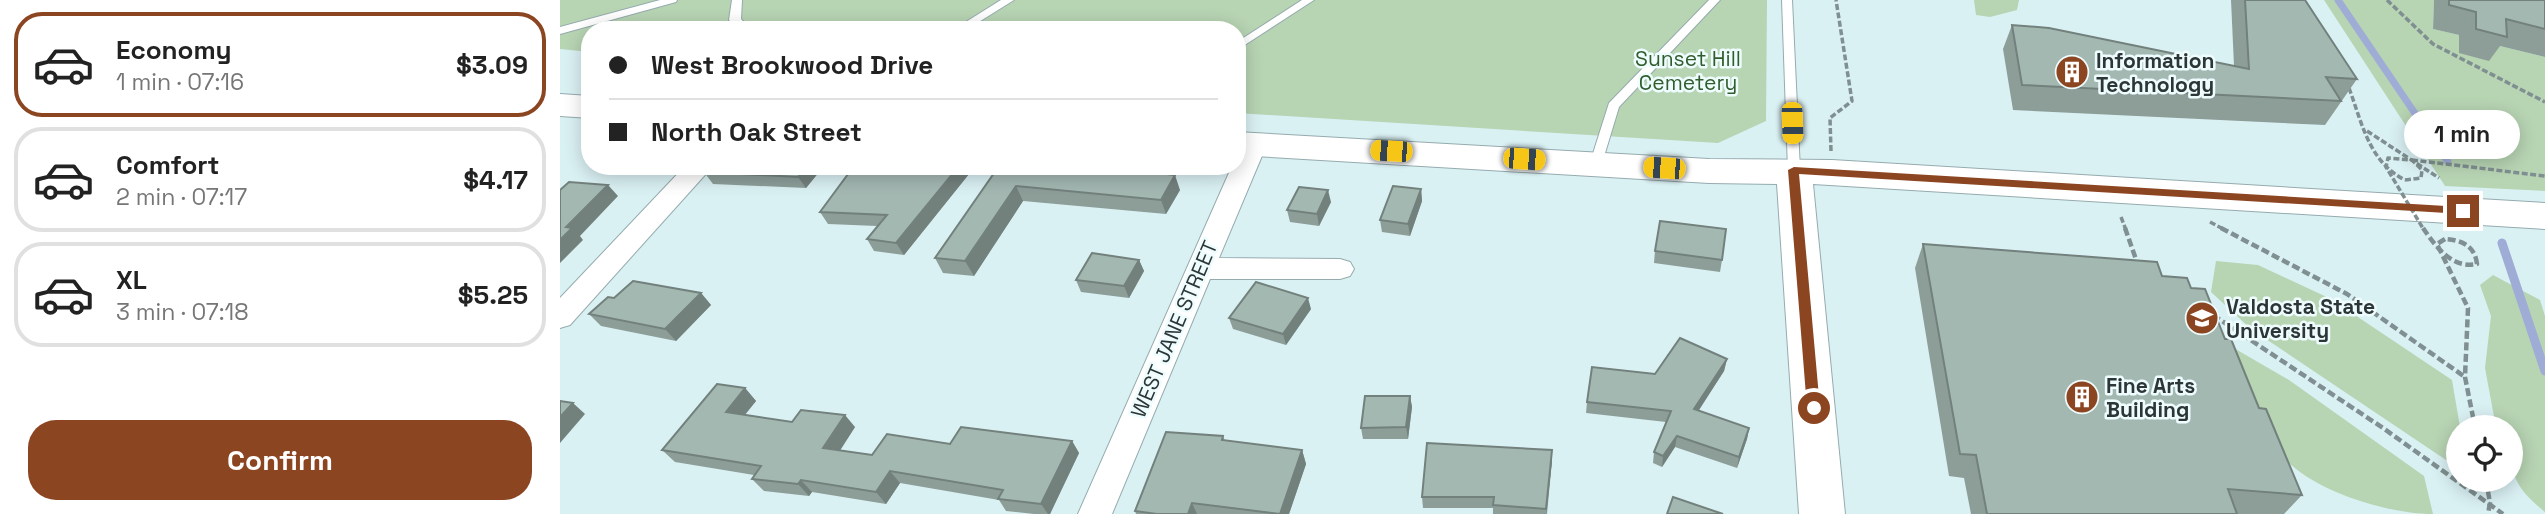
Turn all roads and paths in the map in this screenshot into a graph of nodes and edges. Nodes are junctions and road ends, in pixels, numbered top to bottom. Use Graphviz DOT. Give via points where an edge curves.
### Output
graph roads {
  1 [pos="672,0"];
  2 [pos="737,0"];
  3 [pos="1009,0"];
  4 [pos="1309,0"];
  5 [pos="1715,0"];
  6 [pos="1787,0"];
  7 [pos="2387,0"];
  8 [pos="596,21"];
  9 [pos="736,21"];
  10 [pos="973,21"];
  11 [pos="581,25"];
  12 [pos="560,31"];
  13 [pos="1246,41"];
  14 [pos="2345,79"];
  15 [pos="2545,102"];
  16 [pos="560,105"];
  17 [pos="581,106"];
  18 [pos="2366,130"];
  19 [pos="1246,144"];
  20 [pos="2412,160"];
  21 [pos="1596,163"];
  22 [pos="1794,170"];
  23 [pos="692,175"];
  24 [pos="1234,175"];
  25 [pos="2545,176"];
  26 [pos="2439,178"];
  27 [pos="2545,216"];
  28 [pos="2121,217"];
  29 [pos="2206,220"];
  30 [pos="1200,268"];
  31 [pos="1340,269"];
  32 [pos="2143,278"];
  33 [pos="2210,313"];
  34 [pos="560,317"];
  35 [pos="2465,377"];
  36 [pos="2473,415"];
  37 [pos="2488,492"];
  38 [pos="2490,503"];
  39 [pos="1095,514"];
  40 [pos="1822,514"];
  41 [pos="2488,514"];
  42 [pos="2503,514"];
  1 -- 8 [label="lane"];
  2 -- 9 [label="lane"];
  3 -- 10 [label="lane"];
  4 -- 13 [label="lane"];
  5 -- 21 [label="lane" via="1613,106"];
  6 -- 22 [label="lane"];
  7 -- 15 [label="path" via="2433,44"];
  11 -- 12 [label="lane"];
  14 -- 18 [label="path"];
  16 -- 17 [label="main road"];
  18 -- 20 [label="path, bridge" via="2387,172 2417,180 2423,174"];
  18 -- 26 [label="path"];
  19 -- 21 [label="main road"];
  20 -- 25 [label="path"];
  20 -- 35 [label="path, bridge" via="2388,158 2386,167 2440,254 2463,266 2477,264 2477,254 2462,242 2445,239 2437,244 2468,308"];
  21 -- 22 [label="main road" via="1709,171"];
  22 -- 27 [label="main road"];
  22 -- 40 [label="main road"];
  23 -- 34 [label="street"];
  24 -- 30 [label="street, WEST JANE STREET"];
  28 -- 32 [label="path"];
  29 -- 35 [label="path" via="2347,294"];
  30 -- 31 [label="street"];
  30 -- 39 [label="street, WEST JANE STREET"];
  33 -- 38 [label="path"];
  35 -- 36 [label="path"];
  37 -- 38 [label="path"];
  38 -- 41 [label="path"];
  38 -- 42 [label="path"];
}
